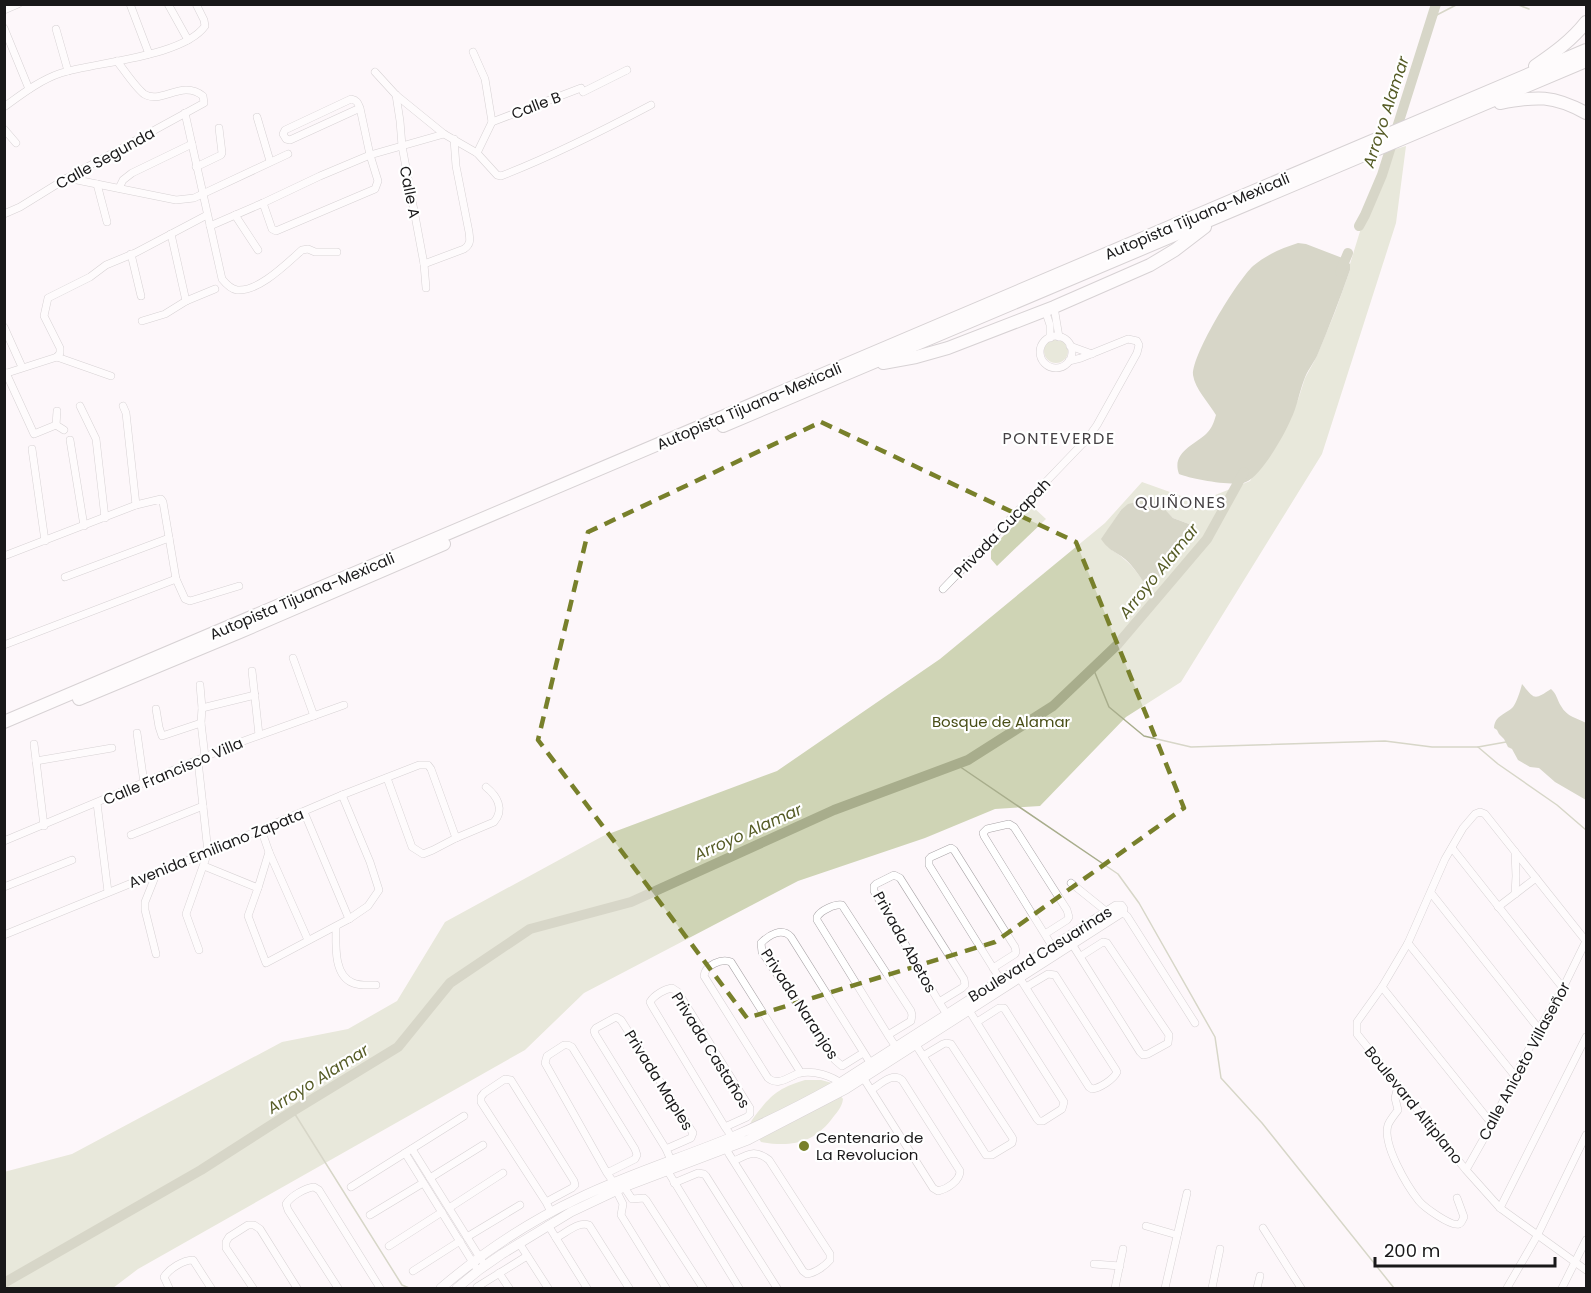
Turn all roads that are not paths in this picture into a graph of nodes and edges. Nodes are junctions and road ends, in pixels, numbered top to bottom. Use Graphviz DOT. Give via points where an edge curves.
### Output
graph roads {
  1 [pos="18,4"];
  2 [pos="130,4"];
  3 [pos="168,4"];
  4 [pos="196,4"];
  5 [pos="4,10"];
  6 [pos="1587,22"];
  7 [pos="4,28"];
  8 [pos="56,29"];
  9 [pos="188,40"];
  10 [pos="1587,50"];
  11 [pos="473,52"];
  12 [pos="149,54"];
  13 [pos="117,61"];
  14 [pos="1587,61"];
  15 [pos="627,70"];
  16 [pos="68,71"];
  17 [pos="375,72"];
  18 [pos="29,89"];
  19 [pos="1494,89"];
  20 [pos="396,95"];
  21 [pos="651,105"];
  22 [pos="4,106"];
  23 [pos="1468,107"];
  24 [pos="360,108"];
  25 [pos="185,113"];
  26 [pos="1587,113"];
  27 [pos="257,117"];
  28 [pos="492,122"];
  29 [pos="219,128"];
  30 [pos="4,129"];
  31 [pos="444,135"];
  32 [pos="454,139"];
  33 [pos="16,143"];
  34 [pos="192,144"];
  35 [pos="402,146"];
  36 [pos="477,153"];
  37 [pos="288,154"];
  38 [pos="370,155"];
  39 [pos="1341,160"];
  40 [pos="270,161"];
  41 [pos="196,167"];
  42 [pos="67,178"];
  43 [pos="97,184"];
  44 [pos="119,188"];
  45 [pos="202,194"];
  46 [pos="263,203"];
  47 [pos="6,212"];
  48 [pos="207,215"];
  49 [pos="235,215"];
  50 [pos="1215,218"];
  51 [pos="107,222"];
  52 [pos="210,226"];
  53 [pos="171,234"];
  54 [pos="258,250"];
  55 [pos="337,252"];
  56 [pos="131,254"];
  57 [pos="424,264"];
  58 [pos="426,288"];
  59 [pos="215,290"];
  60 [pos="141,296"];
  61 [pos="186,301"];
  62 [pos="1049,309"];
  63 [pos="142,321"];
  64 [pos="4,327"];
  65 [pos="1059,337"];
  66 [pos="1050,338"];
  67 [pos="1070,346"];
  68 [pos="1092,354"];
  69 [pos="57,357"];
  70 [pos="1069,361"];
  71 [pos="867,365"];
  72 [pos="22,367"];
  73 [pos="5,373"];
  74 [pos="111,376"];
  75 [pos="80,406"];
  76 [pos="123,406"];
  77 [pos="57,411"];
  78 [pos="56,425"];
  79 [pos="64,430"];
  80 [pos="70,440"];
  81 [pos="32,449"];
  82 [pos="136,506"];
  83 [pos="105,518"];
  84 [pos="84,526"];
  85 [pos="169,538"];
  86 [pos="45,541"];
  87 [pos="4,556"];
  88 [pos="65,577"];
  89 [pos="176,579"];
  90 [pos="239,586"];
  91 [pos="943,589"];
  92 [pos="4,645"];
  93 [pos="293,658"];
  94 [pos="252,671"];
  95 [pos="200,685"];
  96 [pos="255,695"];
  97 [pos="344,705"];
  98 [pos="202,708"];
  99 [pos="156,709"];
  100 [pos="314,716"];
  101 [pos="4,722"];
  102 [pos="201,723"];
  103 [pos="4,731"];
  104 [pos="137,733"];
  105 [pos="259,735"];
  106 [pos="34,744"];
  107 [pos="112,748"];
  108 [pos="202,759"];
  109 [pos="36,761"];
  110 [pos="387,778"];
  111 [pos="144,783"];
  112 [pos="486,787"];
  113 [pos="342,795"];
  114 [pos="98,802"];
  115 [pos="203,806"];
  116 [pos="304,812"];
  117 [pos="1480,812"];
  118 [pos="44,826"];
  119 [pos="261,829"];
  120 [pos="131,835"];
  121 [pos="456,838"];
  122 [pos="4,841"];
  123 [pos="1452,848"];
  124 [pos="208,852"];
  125 [pos="269,852"];
  126 [pos="1515,852"];
  127 [pos="72,860"];
  128 [pos="204,866"];
  129 [pos="157,872"];
  130 [pos="1536,878"];
  131 [pos="1071,884"];
  132 [pos="4,887"];
  133 [pos="258,888"];
  134 [pos="108,892"];
  135 [pos="1431,893"];
  136 [pos="1515,894"];
  137 [pos="1498,907"];
  138 [pos="1107,912"];
  139 [pos="1122,912"];
  140 [pos="349,919"];
  141 [pos="336,927"];
  142 [pos="1045,934"];
  143 [pos="4,935"];
  144 [pos="308,940"];
  145 [pos="1408,943"];
  146 [pos="1072,944"];
  147 [pos="1052,946"];
  148 [pos="199,950"];
  149 [pos="156,954"];
  150 [pos="1081,956"];
  151 [pos="993,968"];
  152 [pos="1019,977"];
  153 [pos="1000,979"];
  154 [pos="376,985"];
  155 [pos="1026,987"];
  156 [pos="1382,987"];
  157 [pos="1563,988"];
  158 [pos="939,1002"];
  159 [pos="966,1006"];
  160 [pos="946,1013"];
  161 [pos="977,1022"];
  162 [pos="1195,1023"];
  163 [pos="1539,1029"];
  164 [pos="888,1035"];
  165 [pos="1586,1041"];
  166 [pos="916,1045"];
  167 [pos="896,1047"];
  168 [pos="863,1053"];
  169 [pos="923,1056"];
  170 [pos="871,1064"];
  171 [pos="801,1072"];
  172 [pos="1515,1076"];
  173 [pos="864,1078"];
  174 [pos="844,1086"];
  175 [pos="1398,1086"];
  176 [pos="871,1090"];
  177 [pos="464,1116"];
  178 [pos="1492,1124"];
  179 [pos="726,1127"];
  180 [pos="1587,1135"];
  181 [pos="732,1137"];
  182 [pos="483,1146"];
  183 [pos="726,1148"];
  184 [pos="412,1149"];
  185 [pos="666,1149"];
  186 [pos="405,1153"];
  187 [pos="671,1160"];
  188 [pos="734,1161"];
  189 [pos="667,1170"];
  190 [pos="1466,1170"];
  191 [pos="503,1173"];
  192 [pos="607,1173"];
  193 [pos="430,1178"];
  194 [pos="423,1183"];
  195 [pos="674,1183"];
  196 [pos="618,1186"];
  197 [pos="351,1187"];
  198 [pos="1187,1193"];
  199 [pos="1457,1198"];
  200 [pos="546,1202"];
  201 [pos="520,1205"];
  202 [pos="1500,1208"];
  203 [pos="445,1210"];
  204 [pos="551,1212"];
  205 [pos="370,1215"];
  206 [pos="548,1225"];
  207 [pos="1146,1226"];
  208 [pos="1263,1227"];
  209 [pos="1177,1235"];
  210 [pos="1537,1236"];
  211 [pos="556,1238"];
  212 [pos="464,1239"];
  213 [pos="1587,1240"];
  214 [pos="519,1243"];
  215 [pos="389,1246"];
  216 [pos="1123,1249"];
  217 [pos="1220,1249"];
  218 [pos="527,1256"];
  219 [pos="1575,1262"];
  220 [pos="479,1264"];
  221 [pos="1094,1264"];
  222 [pos="1120,1266"];
  223 [pos="1587,1270"];
  224 [pos="413,1271"];
  225 [pos="499,1273"];
  226 [pos="1260,1276"];
  227 [pos="457,1284"];
  228 [pos="477,1287"];
  229 [pos="170,1288"];
  230 [pos="211,1288"];
  231 [pos="253,1288"];
  232 [pos="297,1288"];
  233 [pos="338,1288"];
  234 [pos="380,1288"];
  235 [pos="441,1288"];
  236 [pos="509,1288"];
  237 [pos="548,1288"];
  238 [pos="587,1288"];
  239 [pos="629,1288"];
  240 [pos="666,1288"];
  241 [pos="703,1288"];
  242 [pos="740,1288"];
  243 [pos="777,1288"];
  244 [pos="1115,1288"];
  245 [pos="1164,1288"];
  246 [pos="1212,1288"];
  247 [pos="1257,1288"];
  248 [pos="1301,1288"];
  249 [pos="1507,1288"];
  250 [pos="1562,1288"];
  1 -- 5 [label="street"];
  2 -- 12 [label="street"];
  3 -- 9 [label="street"];
  4 -- 9 [label="street" via="205,26"];
  6 -- 19 [label="highway" via="1556,52"];
  7 -- 18 [label="street"];
  8 -- 16 [label="street"];
  9 -- 12 [label="street"];
  10 -- 19 [label="highway"];
  11 -- 28 [label="street, Calle B" via="485,79"];
  12 -- 13 [label="street"];
  13 -- 16 [label="street"];
  13 -- 25 [label="street, Calle Segunda" via="145,94 155,97 190,89 200,93 204,103"];
  14 -- 23 [label="highway"];
  15 -- 28 [label="street, Calle B"];
  16 -- 18 [label="street"];
  17 -- 20 [label="street"];
  18 -- 22 [label="street"];
  19 -- 23 [label="highway, Autopista Tijuana-Mexicali"];
  20 -- 31 [label="street"];
  20 -- 35 [label="street, Calle A"];
  21 -- 36 [label="street" via="539,162 501,176 493,173"];
  23 -- 26 [label="highway" via="1547,98"];
  23 -- 39 [label="highway, Autopista Tijuana-Mexicali"];
  24 -- 24 [label="street" via="290,140 283,134 351,99"];
  24 -- 38 [label="street"];
  25 -- 34 [label="street"];
  25 -- 42 [label="street, Calle Segunda"];
  27 -- 40 [label="street"];
  28 -- 36 [label="street, Calle B"];
  29 -- 41 [label="street" via="221,155"];
  30 -- 33 [label="street"];
  31 -- 32 [label="street"];
  31 -- 35 [label="street"];
  32 -- 36 [label="street"];
  32 -- 57 [label="street" via="470,242 464,249"];
  34 -- 41 [label="street"];
  34 -- 44 [label="street" via="132,173"];
  35 -- 38 [label="street"];
  35 -- 57 [label="street, Calle A"];
  37 -- 40 [label="street"];
  38 -- 46 [label="street"];
  38 -- 46 [label="street" via="378,186 365,194 274,231"];
  39 -- 50 [label="highway, Autopista Tijuana-Mexicali"];
  39 -- 101 [label="highway, Autopista Tijuana-Mexicali"];
  40 -- 45 [label="street"];
  41 -- 45 [label="street"];
  42 -- 43 [label="street"];
  42 -- 47 [label="street, Calle Segunda"];
  43 -- 44 [label="street"];
  43 -- 51 [label="street"];
  44 -- 45 [label="street" via="176,200"];
  45 -- 48 [label="street"];
  46 -- 49 [label="street"];
  48 -- 52 [label="street"];
  48 -- 53 [label="street"];
  49 -- 52 [label="street"];
  49 -- 54 [label="street"];
  50 -- 62 [label="highway" via="1150,265"];
  50 -- 71 [label="highway, Autopista Tijuana-Mexicali"];
  52 -- 55 [label="street" via="222,279 237,290 266,280 302,250"];
  53 -- 56 [label="street"];
  53 -- 61 [label="street"];
  56 -- 60 [label="street"];
  56 -- 69 [label="street" via="48,298 44,316 60,348"];
  57 -- 58 [label="street, Calle A"];
  59 -- 61 [label="street"];
  61 -- 63 [label="street" via="165,314"];
  62 -- 65 [label="street"];
  62 -- 66 [label="street"];
  62 -- 71 [label="highway" via="948,348"];
  64 -- 72 [label="street"];
  65 -- 66 [label="street"];
  65 -- 67 [label="street"];
  66 -- 70 [label="street" via="1042,344 1044,362 1057,368"];
  67 -- 68 [label="street"];
  67 -- 70 [label="street"];
  68 -- 70 [label="street"];
  68 -- 91 [label="street, Privada Cucapah" via="1128,339 1137,340 1139,345 1131,366 1087,439"];
  69 -- 72 [label="street"];
  69 -- 74 [label="street"];
  71 -- 103 [label="highway, Autopista Tijuana-Mexicali"];
  72 -- 73 [label="street"];
  73 -- 78 [label="street" via="34,434"];
  75 -- 83 [label="street" via="96,439"];
  76 -- 82 [label="street"];
  77 -- 78 [label="street"];
  78 -- 79 [label="street"];
  80 -- 84 [label="street"];
  81 -- 86 [label="street"];
  82 -- 83 [label="street"];
  82 -- 85 [label="street" via="161,499"];
  83 -- 84 [label="street"];
  84 -- 86 [label="street"];
  85 -- 88 [label="street"];
  85 -- 89 [label="street"];
  86 -- 87 [label="street"];
  89 -- 90 [label="street" via="190,602"];
  89 -- 92 [label="street"];
  93 -- 100 [label="street"];
  94 -- 96 [label="street"];
  95 -- 98 [label="street"];
  96 -- 98 [label="street"];
  96 -- 105 [label="street"];
  97 -- 100 [label="street, Calle Francisco Villa"];
  98 -- 102 [label="street"];
  99 -- 102 [label="street" via="162,736"];
  100 -- 105 [label="street, Calle Francisco Villa"];
  102 -- 108 [label="street"];
  104 -- 111 [label="street"];
  105 -- 108 [label="street, Calle Francisco Villa"];
  106 -- 109 [label="street"];
  107 -- 109 [label="street"];
  108 -- 111 [label="street, Calle Francisco Villa"];
  108 -- 115 [label="street"];
  109 -- 118 [label="street"];
  110 -- 113 [label="street, Avenida Emiliano Zapata"];
  110 -- 121 [label="street, Avenida Emiliano Zapata" via="428,765"];
  110 -- 121 [label="street" via="411,847 423,854"];
  111 -- 114 [label="street, Calle Francisco Villa"];
  112 -- 121 [label="street" via="497,800 498,817"];
  113 -- 116 [label="street, Avenida Emiliano Zapata"];
  113 -- 140 [label="street" via="379,891 368,906"];
  114 -- 118 [label="street, Calle Francisco Villa"];
  114 -- 134 [label="street"];
  115 -- 120 [label="street"];
  115 -- 124 [label="street"];
  116 -- 119 [label="street, Avenida Emiliano Zapata"];
  116 -- 140 [label="street"];
  117 -- 123 [label="street, Boulevard Altiplano" via="1463,828"];
  117 -- 126 [label="street, Calle Aniceto Villaseñor"];
  118 -- 122 [label="street, Calle Francisco Villa"];
  119 -- 124 [label="street, Avenida Emiliano Zapata"];
  119 -- 125 [label="street"];
  123 -- 135 [label="street, Boulevard Altiplano"];
  123 -- 137 [label="street"];
  124 -- 128 [label="street"];
  124 -- 129 [label="street, Avenida Emiliano Zapata"];
  125 -- 133 [label="street"];
  125 -- 144 [label="street"];
  126 -- 130 [label="street, Calle Aniceto Villaseñor"];
  126 -- 136 [label="street"];
  127 -- 132 [label="street"];
  128 -- 133 [label="street"];
  128 -- 148 [label="street" via="186,914"];
  129 -- 134 [label="street, Avenida Emiliano Zapata"];
  129 -- 149 [label="street" via="145,902"];
  130 -- 136 [label="street"];
  130 -- 157 [label="street, Calle Aniceto Villaseñor" via="1586,941"];
  131 -- 138 [label="street"];
  133 -- 144 [label="street" via="248,916 266,963"];
  134 -- 143 [label="street, Avenida Emiliano Zapata"];
  135 -- 145 [label="street, Boulevard Altiplano"];
  135 -- 163 [label="street"];
  136 -- 137 [label="street"];
  137 -- 157 [label="street"];
  138 -- 139 [label="street, Boulevard Casuarinas" via="1119,905"];
  138 -- 147 [label="street, Boulevard Casuarinas"];
  139 -- 146 [label="street, Boulevard Casuarinas"];
  139 -- 162 [label="street"];
  140 -- 141 [label="street"];
  141 -- 144 [label="street"];
  141 -- 154 [label="street" via="343,976 359,985"];
  142 -- 142 [label="street" via="1069,917 1067,910 1014,827 1009,824 987,829 984,836"];
  142 -- 147 [label="street"];
  145 -- 156 [label="street, Boulevard Altiplano"];
  145 -- 172 [label="street"];
  146 -- 150 [label="street"];
  146 -- 152 [label="street, Boulevard Casuarinas"];
  147 -- 153 [label="street, Boulevard Casuarinas"];
  150 -- 150 [label="street" via="1140,1052 1148,1054 1168,1043 1169,1035 1107,943"];
  151 -- 151 [label="street" via="1015,954 1016,947 954,850 931,857 929,866"];
  151 -- 153 [label="street"];
  152 -- 155 [label="street"];
  152 -- 159 [label="street, Boulevard Casuarinas"];
  153 -- 159 [label="street, Boulevard Casuarinas"];
  155 -- 155 [label="street" via="1089,1087 1098,1088 1115,1076 1116,1070 1055,975 1048,974"];
  156 -- 175 [label="street, Boulevard Altiplano" via="1356,1029"];
  156 -- 178 [label="street"];
  157 -- 163 [label="street, Calle Aniceto Villaseñor"];
  158 -- 158 [label="street, Privada Abetos" via="962,988 964,979 900,878 894,875 876,884 874,891"];
  158 -- 160 [label="street, Privada Abetos"];
  159 -- 160 [label="street, Boulevard Casuarinas"];
  159 -- 161 [label="street"];
  159 -- 166 [label="street, Boulevard Casuarinas"];
  160 -- 167 [label="street, Boulevard Casuarinas"];
  161 -- 161 [label="street" via="1039,1122 1062,1109 1064,1102 1004,1008"];
  163 -- 172 [label="street, Calle Aniceto Villaseñor"];
  164 -- 164 [label="street" via="911,1022 911,1011 842,905 819,913 817,920"];
  164 -- 167 [label="street"];
  165 -- 202 [label="street"];
  166 -- 169 [label="street"];
  166 -- 173 [label="street, Boulevard Casuarinas"];
  167 -- 170 [label="street, Boulevard Casuarinas"];
  168 -- 168 [label="street, Privada Naranjos" via="791,937 783,932 764,940 762,952 835,1060 842,1066"];
  168 -- 170 [label="street, Privada Naranjos"];
  169 -- 169 [label="street" via="986,1155 1011,1143 1012,1137 951,1044 946,1042"];
  170 -- 174 [label="street, Boulevard Casuarinas"];
  171 -- 171 [label="street" via="776,1082 768,1078 704,976 707,968 724,960 731,962"];
  171 -- 174 [label="street" via="826,1076"];
  172 -- 178 [label="street, Calle Aniceto Villaseñor"];
  173 -- 174 [label="street, Boulevard Casuarinas"];
  173 -- 176 [label="street"];
  174 -- 181 [label="street, Boulevard Casuarinas"];
  174 -- 183 [label="street, Boulevard Casuarinas" via="796,1116"];
  175 -- 190 [label="street, Boulevard Altiplano"];
  175 -- 199 [label="street" via="1398,1110 1388,1123 1387,1139 1403,1175 1428,1210 1458,1225 1464,1217"];
  176 -- 176 [label="street" via="933,1188 941,1191 957,1180 960,1171 902,1080 891,1077"];
  177 -- 184 [label="street"];
  178 -- 190 [label="street, Calle Aniceto Villaseñor"];
  179 -- 179 [label="street, Privada Castaños" via="747,1117 750,1108 678,992 669,988 650,1002"];
  179 -- 181 [label="street, Privada Castaños"];
  180 -- 210 [label="street"];
  181 -- 187 [label="street, Boulevard Casuarinas"];
  182 -- 193 [label="street"];
  183 -- 188 [label="street"];
  183 -- 189 [label="street, Boulevard Casuarinas"];
  184 -- 186 [label="street"];
  184 -- 193 [label="street"];
  185 -- 185 [label="street, Privada Maples" via="691,1138 693,1133 621,1020 612,1018 596,1028 595,1034"];
  185 -- 187 [label="street, Privada Maples"];
  186 -- 194 [label="street"];
  186 -- 197 [label="street"];
  187 -- 196 [label="street, Boulevard Casuarinas"];
  188 -- 188 [label="street" via="748,1153 769,1160 830,1254 827,1263 811,1274 803,1271"];
  189 -- 195 [label="street"];
  189 -- 196 [label="street, Boulevard Casuarinas"];
  190 -- 202 [label="street, Boulevard Altiplano"];
  191 -- 203 [label="street"];
  192 -- 192 [label="street" via="635,1159 635,1149 572,1047 564,1045 546,1056 545,1063"];
  192 -- 196 [label="street"];
  193 -- 203 [label="street"];
  194 -- 203 [label="street"];
  194 -- 205 [label="street"];
  195 -- 242 [label="street"];
  195 -- 243 [label="street" via="698,1173 706,1176"];
  196 -- 204 [label="street, Boulevard Casuarinas" via="577,1198"];
  196 -- 206 [label="street, Boulevard Casuarinas"];
  196 -- 240 [label="street" via="623,1204 621,1215"];
  196 -- 241 [label="street" via="633,1198 646,1200"];
  198 -- 209 [label="street"];
  200 -- 200 [label="street" via="572,1188 574,1180 512,1080 506,1079 483,1093 482,1102"];
  200 -- 204 [label="street"];
  201 -- 212 [label="street"];
  202 -- 210 [label="street, Boulevard Altiplano"];
  203 -- 212 [label="street"];
  203 -- 215 [label="street"];
  204 -- 220 [label="street, Boulevard Casuarinas"];
  206 -- 211 [label="street"];
  206 -- 214 [label="street, Boulevard Casuarinas"];
  207 -- 209 [label="street"];
  208 -- 248 [label="street"];
  209 -- 245 [label="street"];
  210 -- 219 [label="street, Boulevard Altiplano"];
  210 -- 249 [label="street"];
  211 -- 238 [label="street"];
  211 -- 239 [label="street" via="580,1224 589,1225"];
  212 -- 220 [label="street"];
  212 -- 224 [label="street"];
  213 -- 219 [label="street"];
  214 -- 218 [label="street"];
  214 -- 220 [label="street, Boulevard Casuarinas"];
  216 -- 222 [label="street"];
  217 -- 246 [label="street"];
  218 -- 225 [label="street"];
  218 -- 237 [label="street"];
  219 -- 223 [label="street, Boulevard Altiplano"];
  219 -- 250 [label="street"];
  220 -- 227 [label="street, Boulevard Casuarinas"];
  221 -- 222 [label="street"];
  222 -- 244 [label="street"];
  225 -- 228 [label="street"];
  225 -- 236 [label="street"];
  226 -- 247 [label="street"];
  227 -- 235 [label="street, Boulevard Casuarinas"];
  229 -- 230 [label="street" via="164,1277 167,1272 188,1260 193,1260"];
  231 -- 232 [label="street" via="226,1248 229,1237 248,1225 260,1229"];
  233 -- 234 [label="street" via="286,1204 310,1188 319,1190"];
}
